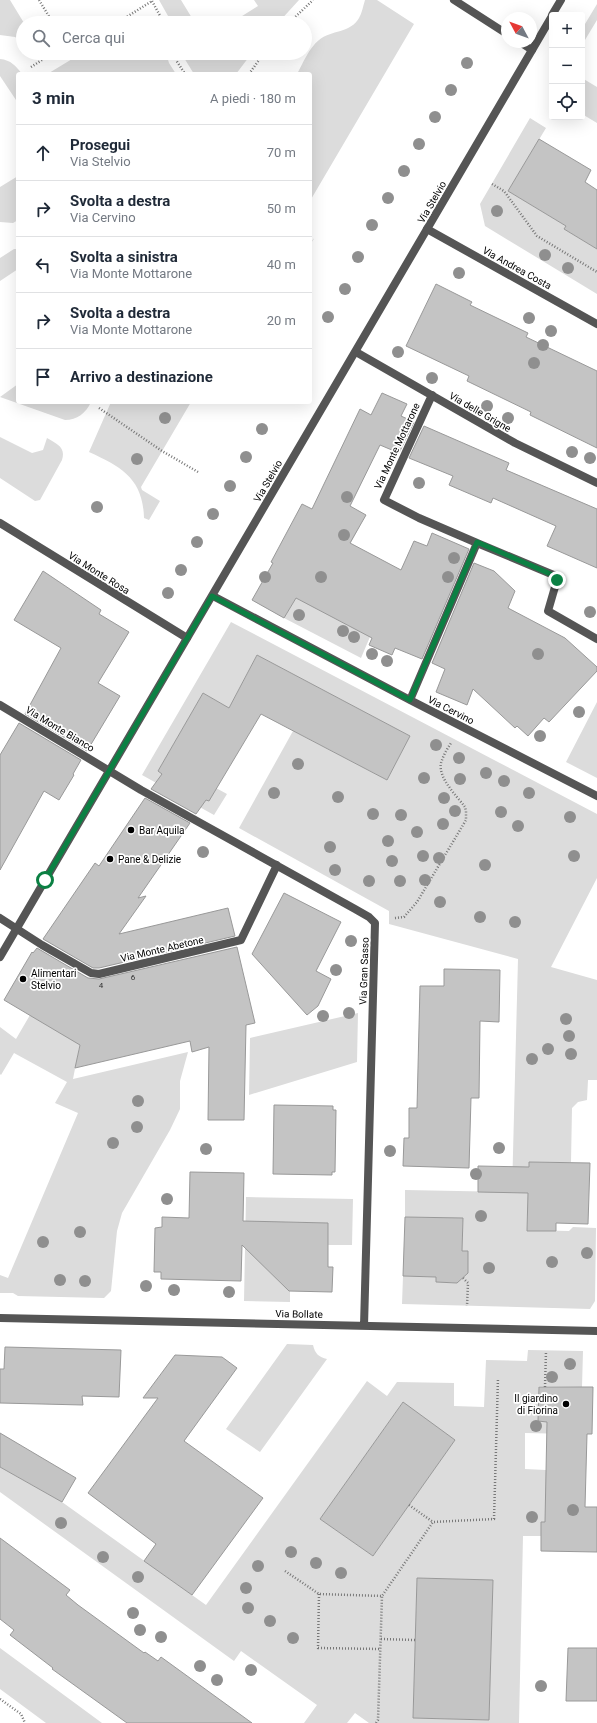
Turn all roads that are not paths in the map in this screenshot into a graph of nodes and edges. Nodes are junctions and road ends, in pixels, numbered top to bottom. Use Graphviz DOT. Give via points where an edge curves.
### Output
graph roads {
  1 [pos="454,0"];
  2 [pos="561,0"];
  3 [pos="554,12"];
  4 [pos="549,20"];
  5 [pos="501,30"];
  6 [pos="529,48"];
  7 [pos="532,50"];
  8 [pos="427,229"];
  9 [pos="597,324"];
  10 [pos="356,352"];
  11 [pos="432,396"];
  12 [pos="597,483"];
  13 [pos="0,523"];
  14 [pos="477,542"];
  15 [pos="212,596"];
  16 [pos="187,638"];
  17 [pos="597,639"];
  18 [pos="410,700"];
  19 [pos="0,705"];
  20 [pos="110,771"];
  21 [pos="597,796"];
  22 [pos="277,866"];
  23 [pos="0,918"];
  24 [pos="16,929"];
  25 [pos="0,957"];
  26 [pos="0,1318"];
  27 [pos="364,1326"];
  28 [pos="597,1330"];
  1 -- 5 [label="street"];
  2 -- 3 [label="street, Via Stelvio"];
  4 -- 7 [label="street, Via Stelvio"];
  6 -- 7 [label="street"];
  7 -- 8 [label="street, Via Stelvio"];
  8 -- 9 [label="street, Via Andrea Costa"];
  8 -- 10 [label="street, Via Stelvio"];
  10 -- 11 [label="street, Via delle Grigne"];
  10 -- 15 [label="street, Via Stelvio"];
  11 -- 12 [label="street, Via delle Grigne" via="515,443"];
  11 -- 14 [label="street, Via Monte Mottarone" via="384,500"];
  13 -- 16 [label="street, Via Monte Rosa"];
  14 -- 17 [label="street, Via Monte Mottarone" via="556,576 548,611"];
  14 -- 18 [label="street"];
  15 -- 16 [label="street, Via Stelvio"];
  15 -- 18 [label="street, Via Cervino"];
  16 -- 20 [label="street, Via Stelvio"];
  18 -- 21 [label="street, Via Cervino"];
  19 -- 20 [label="street, Via Monte Bianco"];
  20 -- 22 [label="street"];
  20 -- 24 [label="street, Via Stelvio"];
  22 -- 24 [label="street, Via Monte Abetone" via="243,936 237,942 95,975"];
  22 -- 27 [label="street, Via Gran Sasso" via="355,908 376,926"];
  23 -- 24 [label="street, Via Monte Abetone"];
  24 -- 25 [label="street, Via Stelvio"];
  26 -- 27 [label="street, Via Bollate"];
  27 -- 28 [label="street, Via Bollate"];
}
